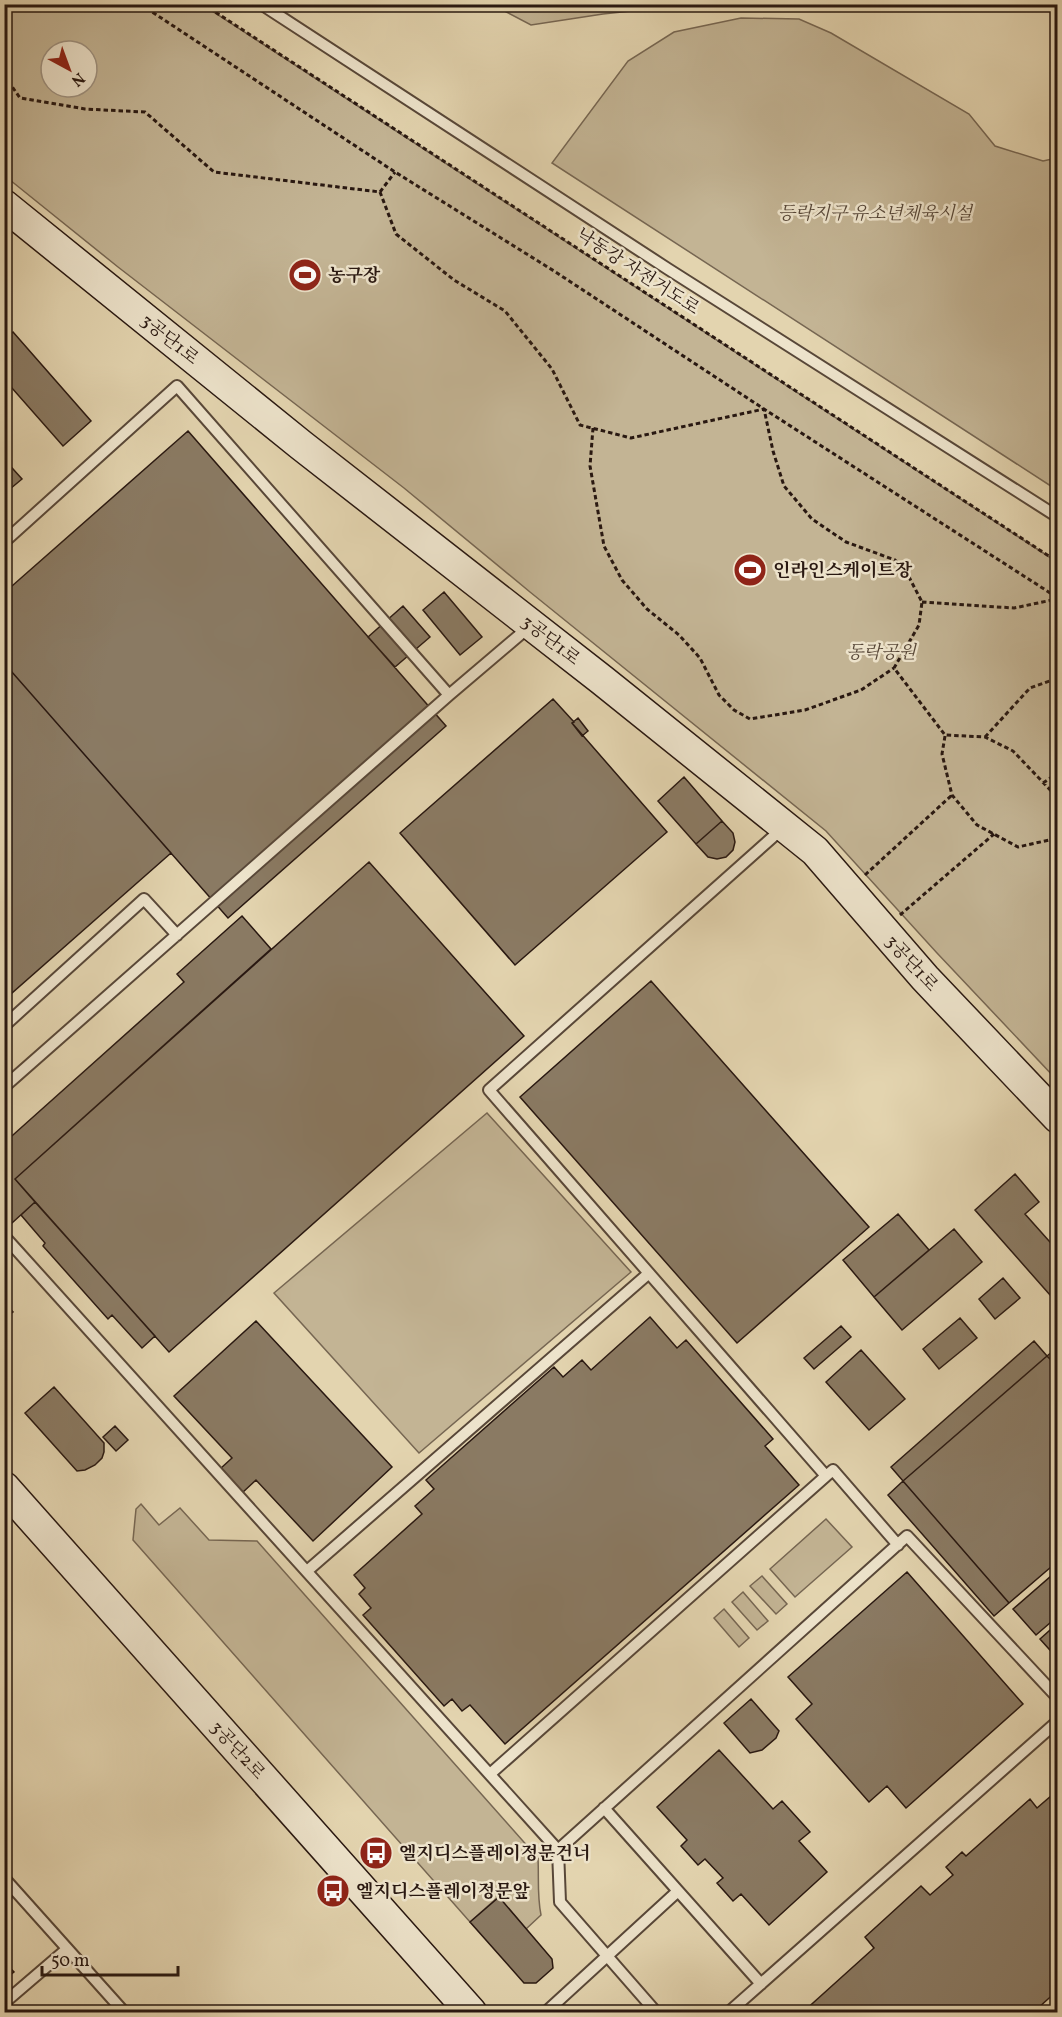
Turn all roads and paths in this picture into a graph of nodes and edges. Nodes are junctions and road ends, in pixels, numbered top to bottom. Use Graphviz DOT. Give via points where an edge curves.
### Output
graph roads {
  1 [pos="140,4"];
  2 [pos="203,4"];
  3 [pos="261,4"];
  4 [pos="4,75"];
  5 [pos="395,172"];
  6 [pos="380,192"];
  7 [pos="4,205"];
  8 [pos="764,410"];
  9 [pos="593,428"];
  10 [pos="1058,517"];
  11 [pos="4,542"];
  12 [pos="1058,561"];
  13 [pos="1058,598"];
  14 [pos="922,602"];
  15 [pos="531,624"];
  16 [pos="894,668"];
  17 [pos="1058,678"];
  18 [pos="449,695"];
  19 [pos="945,735"];
  20 [pos="985,737"];
  21 [pos="1058,773"];
  22 [pos="1043,783"];
  23 [pos="952,795"];
  24 [pos="1058,798"];
  25 [pos="784,827"];
  26 [pos="994,834"];
  27 [pos="1058,838"];
  28 [pos="849,891"];
  29 [pos="883,930"];
  30 [pos="177,934"];
  31 [pos="4,1026"];
  32 [pos="4,1087"];
  33 [pos="1058,1118"];
  34 [pos="4,1236"];
  35 [pos="648,1274"];
  36 [pos="826,1476"];
  37 [pos="4,1487"];
  38 [pos="898,1545"];
  39 [pos="308,1571"];
  40 [pos="1058,1698"];
  41 [pos="1058,1721"];
  42 [pos="490,1774"];
  43 [pos="604,1808"];
  44 [pos="558,1850"];
  45 [pos="4,1878"];
  46 [pos="678,1891"];
  47 [pos="67,1949"];
  48 [pos="607,1956"];
  49 [pos="761,1984"];
  50 [pos="4,2003"];
  51 [pos="124,2013"];
  52 [pos="471,2013"];
  53 [pos="546,2013"];
  54 [pos="656,2013"];
  55 [pos="729,2013"];
  1 -- 5 [label="path"];
  2 -- 12 [label="path, 낙동강 자전거도로"];
  3 -- 10 [label="lane"];
  4 -- 6 [label="path" via="20,98 85,109 146,112 214,172"];
  5 -- 6 [label="path"];
  5 -- 8 [label="path"];
  6 -- 9 [label="path" via="396,234 454,280 505,311 552,369 580,425"];
  7 -- 15 [label="street, 3공단1로" via="301,445"];
  8 -- 9 [label="path" via="631,438"];
  8 -- 13 [label="path"];
  8 -- 14 [label="path" via="784,486 812,519 846,542 895,560"];
  9 -- 16 [label="path" via="590,466 604,546 622,580 699,658 719,695 734,710 750,719 804,710 861,690"];
  11 -- 18 [label="lane" via="177,386"];
  13 -- 14 [label="path" via="1014,608"];
  14 -- 16 [label="path" via="919,625"];
  15 -- 18 [label="lane"];
  15 -- 25 [label="street, 3공단1로"];
  16 -- 19 [label="path"];
  17 -- 20 [label="path" via="1030,688"];
  18 -- 30 [label="lane"];
  19 -- 20 [label="path"];
  19 -- 23 [label="path" via="942,754"];
  20 -- 22 [label="path" via="1013,751"];
  21 -- 22 [label="path"];
  22 -- 24 [label="path"];
  23 -- 26 [label="path" via="977,825"];
  23 -- 28 [label="path"];
  25 -- 28 [label="street, 3공단1로" via="815,852"];
  25 -- 35 [label="lane" via="489,1090"];
  26 -- 27 [label="path" via="1018,847"];
  26 -- 29 [label="path"];
  28 -- 29 [label="street, 3공단1로"];
  29 -- 33 [label="street, 3공단1로"];
  30 -- 31 [label="lane" via="144,899"];
  30 -- 32 [label="lane"];
  34 -- 39 [label="lane"];
  35 -- 36 [label="lane"];
  35 -- 39 [label="lane"];
  36 -- 38 [label="lane" via="833,1470"];
  36 -- 42 [label="lane"];
  37 -- 52 [label="street, 3공단2로"];
  38 -- 40 [label="lane" via="907,1536"];
  38 -- 43 [label="lane"];
  39 -- 42 [label="lane"];
  41 -- 49 [label="lane"];
  42 -- 44 [label="lane"];
  43 -- 44 [label="lane"];
  43 -- 46 [label="lane"];
  44 -- 48 [label="lane" via="560,1902"];
  45 -- 47 [label="lane"];
  46 -- 48 [label="lane"];
  46 -- 49 [label="lane"];
  47 -- 50 [label="lane"];
  47 -- 51 [label="lane"];
  48 -- 53 [label="lane"];
  48 -- 54 [label="lane"];
  49 -- 55 [label="lane"];
}
